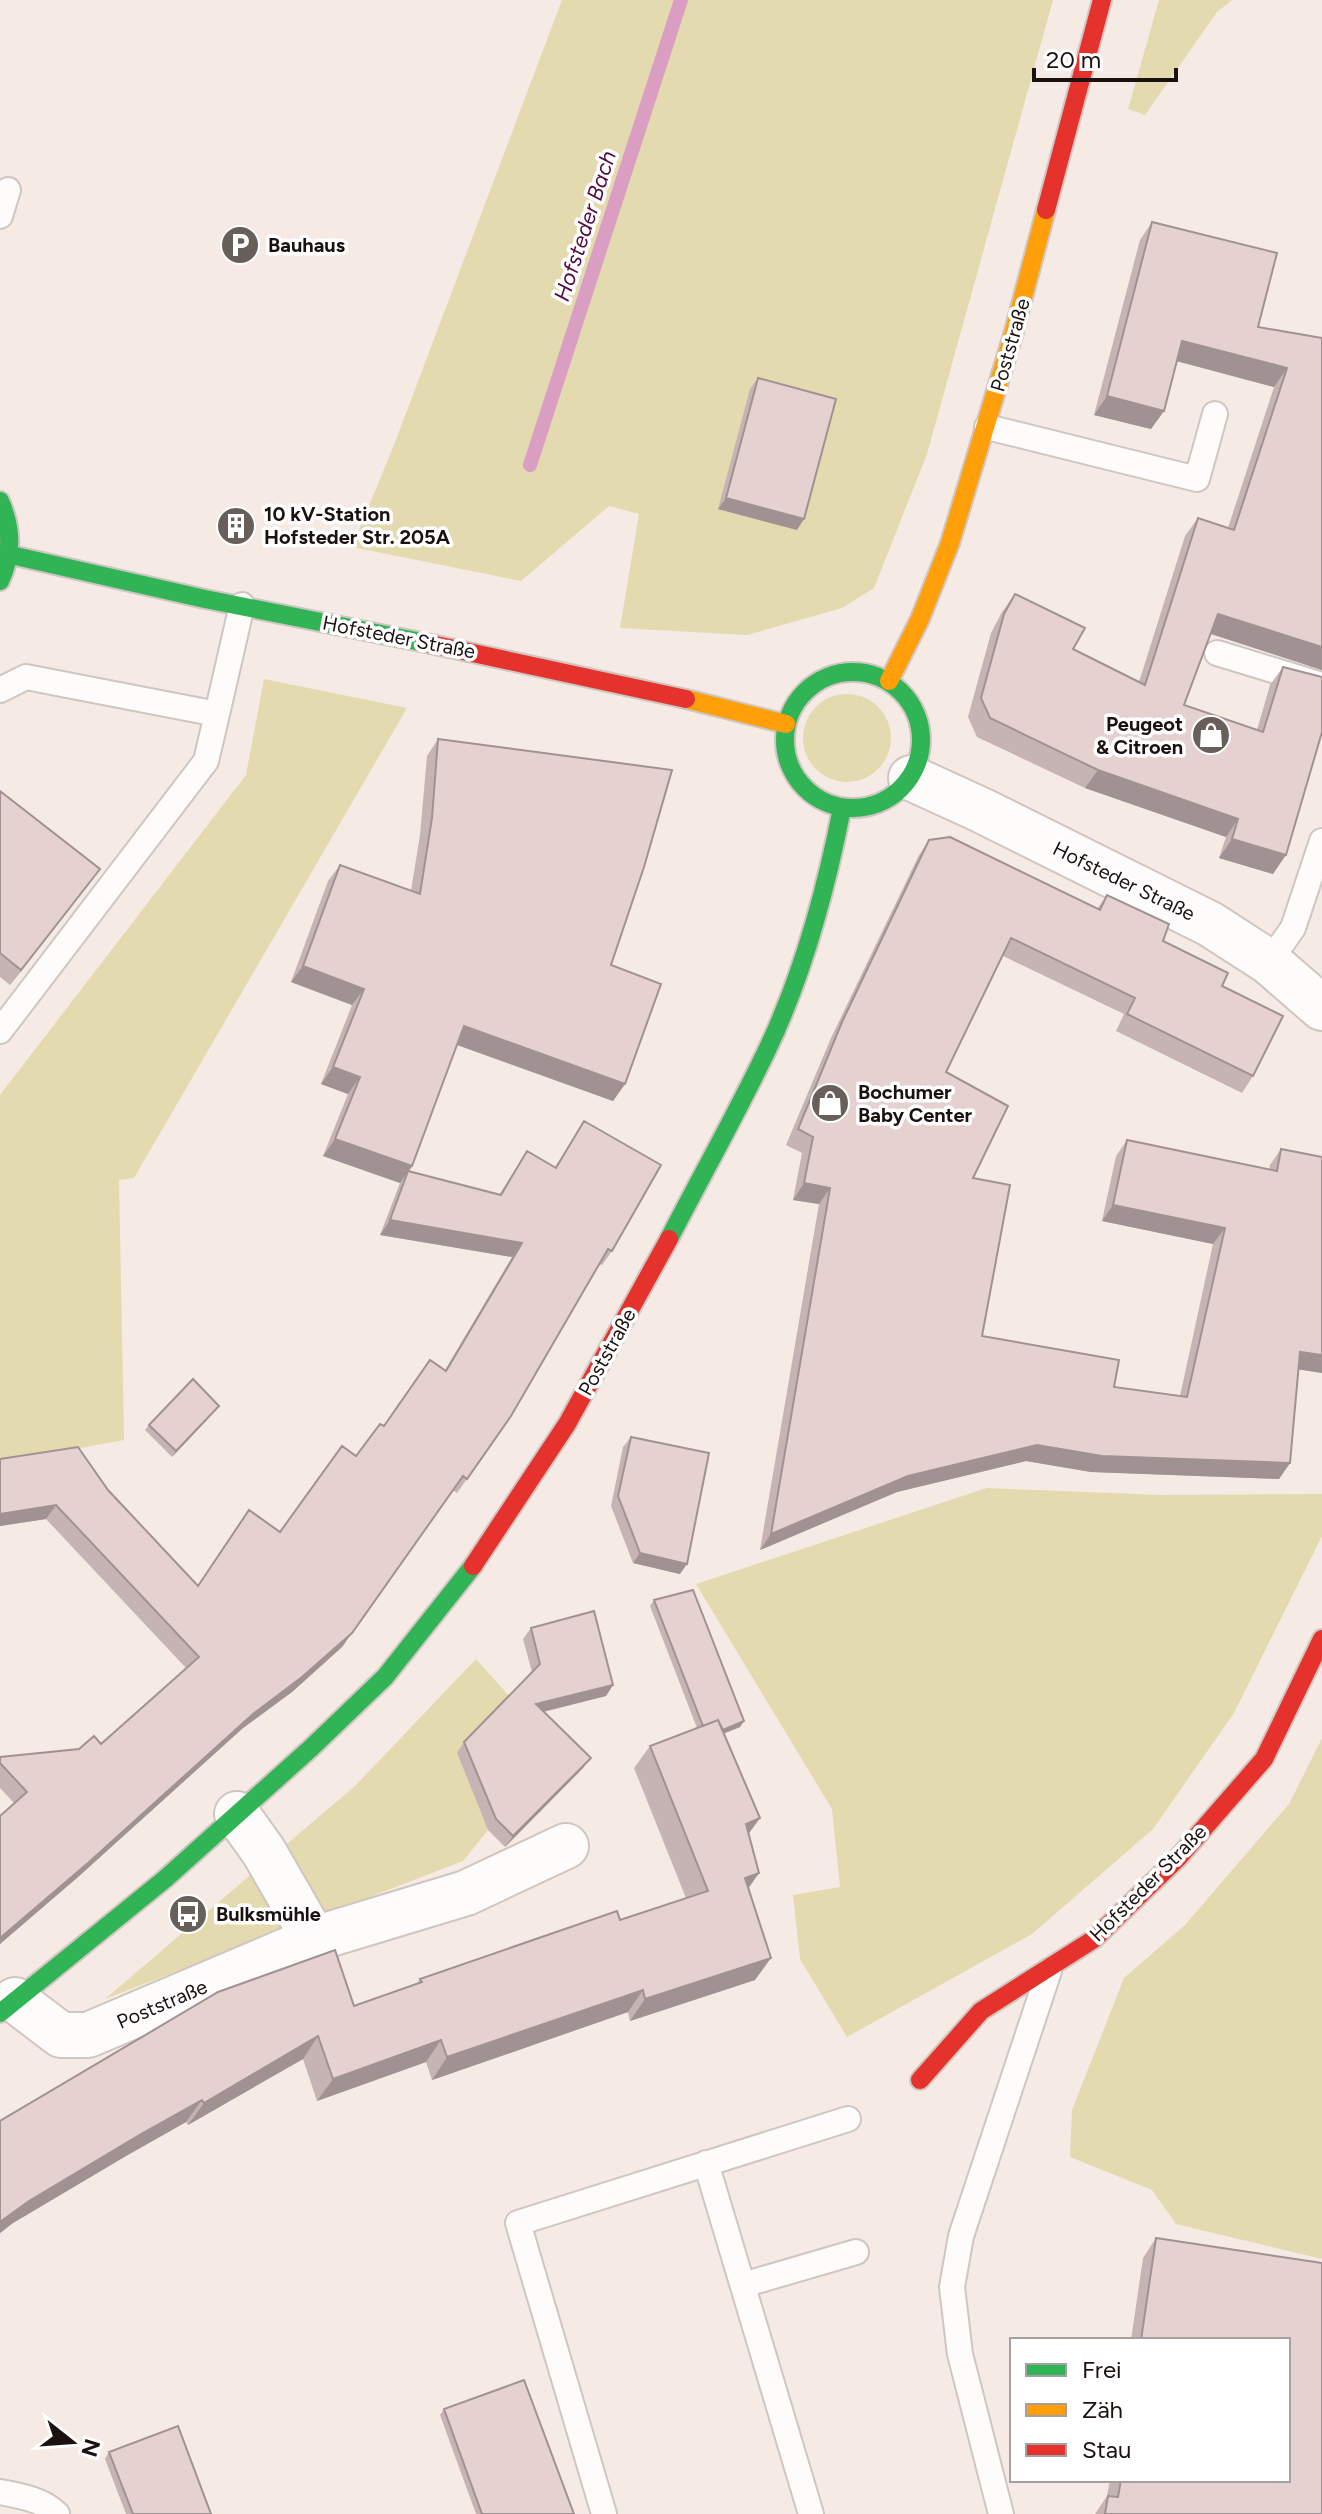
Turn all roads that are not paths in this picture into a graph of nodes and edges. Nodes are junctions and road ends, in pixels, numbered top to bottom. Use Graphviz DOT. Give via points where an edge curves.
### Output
graph roads {
  1 [pos="1102,0"];
  2 [pos="8,190"];
  3 [pos="0,216"];
  4 [pos="1215,414"];
  5 [pos="987,427"];
  6 [pos="0,501"];
  7 [pos="11,555"];
  8 [pos="0,581"];
  9 [pos="242,605"];
  10 [pos="1217,653"];
  11 [pos="889,681"];
  12 [pos="1322,685"];
  13 [pos="0,690"];
  14 [pos="217,714"];
  15 [pos="786,724"];
  16 [pos="911,778"];
  17 [pos="842,808"];
  18 [pos="1322,841"];
  19 [pos="1269,962"];
  20 [pos="1322,1008"];
  21 [pos="0,1031"];
  22 [pos="1322,1639"];
  23 [pos="237,1814"];
  24 [pos="566,1846"];
  25 [pos="314,1939"];
  26 [pos="1050,1969"];
  27 [pos="7,2006"];
  28 [pos="920,2080"];
  29 [pos="848,2119"];
  30 [pos="706,2163"];
  31 [pos="856,2252"];
  32 [pos="743,2285"];
  33 [pos="0,2492"];
  34 [pos="57,2514"];
  35 [pos="604,2514"];
  36 [pos="811,2514"];
  37 [pos="1001,2514"];
  1 -- 5 [label="street, Poststraße"];
  2 -- 3 [label="lane"];
  4 -- 5 [label="lane" via="1197,479"];
  5 -- 11 [label="street, Poststraße" via="950,543"];
  6 -- 7 [label="street" via="10,526"];
  7 -- 8 [label="street"];
  7 -- 9 [label="street, Hofsteder Straße"];
  9 -- 14 [label="lane"];
  9 -- 15 [label="street, Hofsteder Straße" via="573,672"];
  10 -- 12 [label="lane"];
  11 -- 15 [label="street" via="871,673 832,675 798,699"];
  11 -- 16 [label="street" via="906,695 922,736"];
  13 -- 14 [label="lane" via="26,677"];
  14 -- 21 [label="lane" via="206,761"];
  15 -- 17 [label="street" via="787,759 795,776 824,802"];
  16 -- 17 [label="street" via="881,803"];
  16 -- 19 [label="street, Hofsteder Straße" via="1210,924"];
  17 -- 23 [label="street, Poststraße" via="827,883 769,1046 567,1424 465,1579 385,1677"];
  18 -- 19 [label="lane" via="1293,928"];
  19 -- 20 [label="street, Hofsteder Straße"];
  22 -- 26 [label="street, Hofsteder Straße" via="1264,1759 1178,1858 1094,1939"];
  23 -- 25 [label="street"];
  23 -- 27 [label="street, Poststraße"];
  24 -- 25 [label="street, Poststraße" via="466,1893"];
  25 -- 27 [label="street, Poststraße" via="88,2035 61,2035"];
  26 -- 28 [label="street, Hofsteder Straße" via="981,2011"];
  26 -- 37 [label="lane" via="961,2236 952,2287 960,2354"];
  29 -- 30 [label="lane"];
  30 -- 32 [label="lane"];
  30 -- 35 [label="lane" via="518,2223"];
  31 -- 32 [label="lane"];
  32 -- 36 [label="lane"];
  33 -- 34 [label="lane" via="25,2497"];
}
